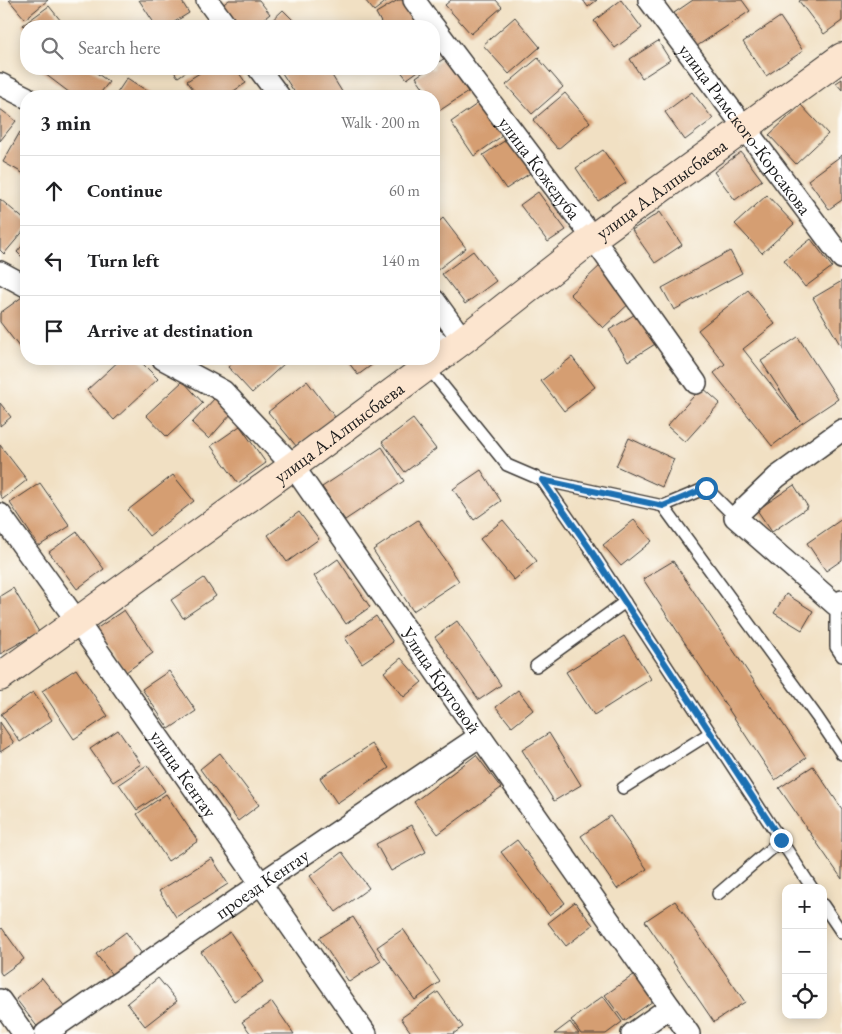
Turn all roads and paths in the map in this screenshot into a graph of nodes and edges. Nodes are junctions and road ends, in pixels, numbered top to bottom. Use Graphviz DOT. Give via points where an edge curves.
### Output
graph roads {
  1 [pos="207,0"];
  2 [pos="414,0"];
  3 [pos="649,0"];
  4 [pos="222,20"];
  5 [pos="429,20"];
  6 [pos="440,34"];
  7 [pos="842,57"];
  8 [pos="263,75"];
  9 [pos="0,84"];
  10 [pos="274,90"];
  11 [pos="20,95"];
  12 [pos="744,128"];
  13 [pos="593,238"];
  14 [pos="842,258"];
  15 [pos="0,272"];
  16 [pos="20,283"];
  17 [pos="440,333"];
  18 [pos="443,349"];
  19 [pos="174,365"];
  20 [pos="422,365"];
  21 [pos="696,384"];
  22 [pos="842,430"];
  23 [pos="293,466"];
  24 [pos="542,480"];
  25 [pos="663,506"];
  26 [pos="0,514"];
  27 [pos="734,517"];
  28 [pos="625,602"];
  29 [pos="839,603"];
  30 [pos="77,621"];
  31 [pos="842,656"];
  32 [pos="536,666"];
  33 [pos="0,677"];
  34 [pos="710,733"];
  35 [pos="480,736"];
  36 [pos="842,754"];
  37 [pos="622,788"];
  38 [pos="781,840"];
  39 [pos="260,884"];
  40 [pos="809,884"];
  41 [pos="718,894"];
  42 [pos="827,911"];
  43 [pos="842,933"];
  44 [pos="0,1000"];
  45 [pos="670,1007"];
  46 [pos="24,1034"];
  47 [pos="45,1034"];
  48 [pos="366,1034"];
  49 [pos="632,1034"];
  50 [pos="689,1034"];
  1 -- 4 [label="street"];
  2 -- 5 [label="street, улица Кожедуба"];
  3 -- 12 [label="street, улица Римского-Корсакова"];
  6 -- 13 [label="street, улица Кожедуба"];
  7 -- 12 [label="street, улица А.Алпысбаева"];
  8 -- 10 [label="street"];
  9 -- 11 [label="street"];
  12 -- 13 [label="street, улица А.Алпысбаева"];
  12 -- 14 [label="street, улица Римского-Корсакова"];
  13 -- 18 [label="street, улица А.Алпысбаева"];
  13 -- 21 [label="street, улица Кожедуба"];
  15 -- 16 [label="street"];
  17 -- 18 [label="street"];
  18 -- 24 [label="lane" via="507,465"];
  19 -- 23 [label="street, Улица Круговой" via="223,391"];
  20 -- 23 [label="street, улица А.Алпысбаева"];
  22 -- 27 [label="street" via="777,477"];
  23 -- 30 [label="street, улица А.Алпысбаева"];
  23 -- 35 [label="street, Улица Круговой"];
  24 -- 25 [label="lane"];
  24 -- 28 [label="lane"];
  25 -- 27 [label="lane" via="706,488"];
  25 -- 36 [label="lane"];
  26 -- 30 [label="street, улица Кентау"];
  27 -- 29 [label="street"];
  28 -- 32 [label="lane"];
  28 -- 34 [label="lane"];
  29 -- 31 [label="lane" via="836,648"];
  30 -- 33 [label="street, улица А.Алпысбаева"];
  30 -- 39 [label="street, улица Кентау"];
  34 -- 37 [label="lane"];
  34 -- 38 [label="lane"];
  35 -- 39 [label="street, проезд Кентау"];
  35 -- 45 [label="street, Улица Круговой"];
  38 -- 40 [label="lane"];
  38 -- 41 [label="lane"];
  39 -- 47 [label="street, проезд Кентау"];
  39 -- 48 [label="street, улица Кентау"];
  42 -- 43 [label="lane"];
  44 -- 46 [label="street"];
  45 -- 49 [label="street"];
  45 -- 50 [label="street, Улица Круговой"];
}
